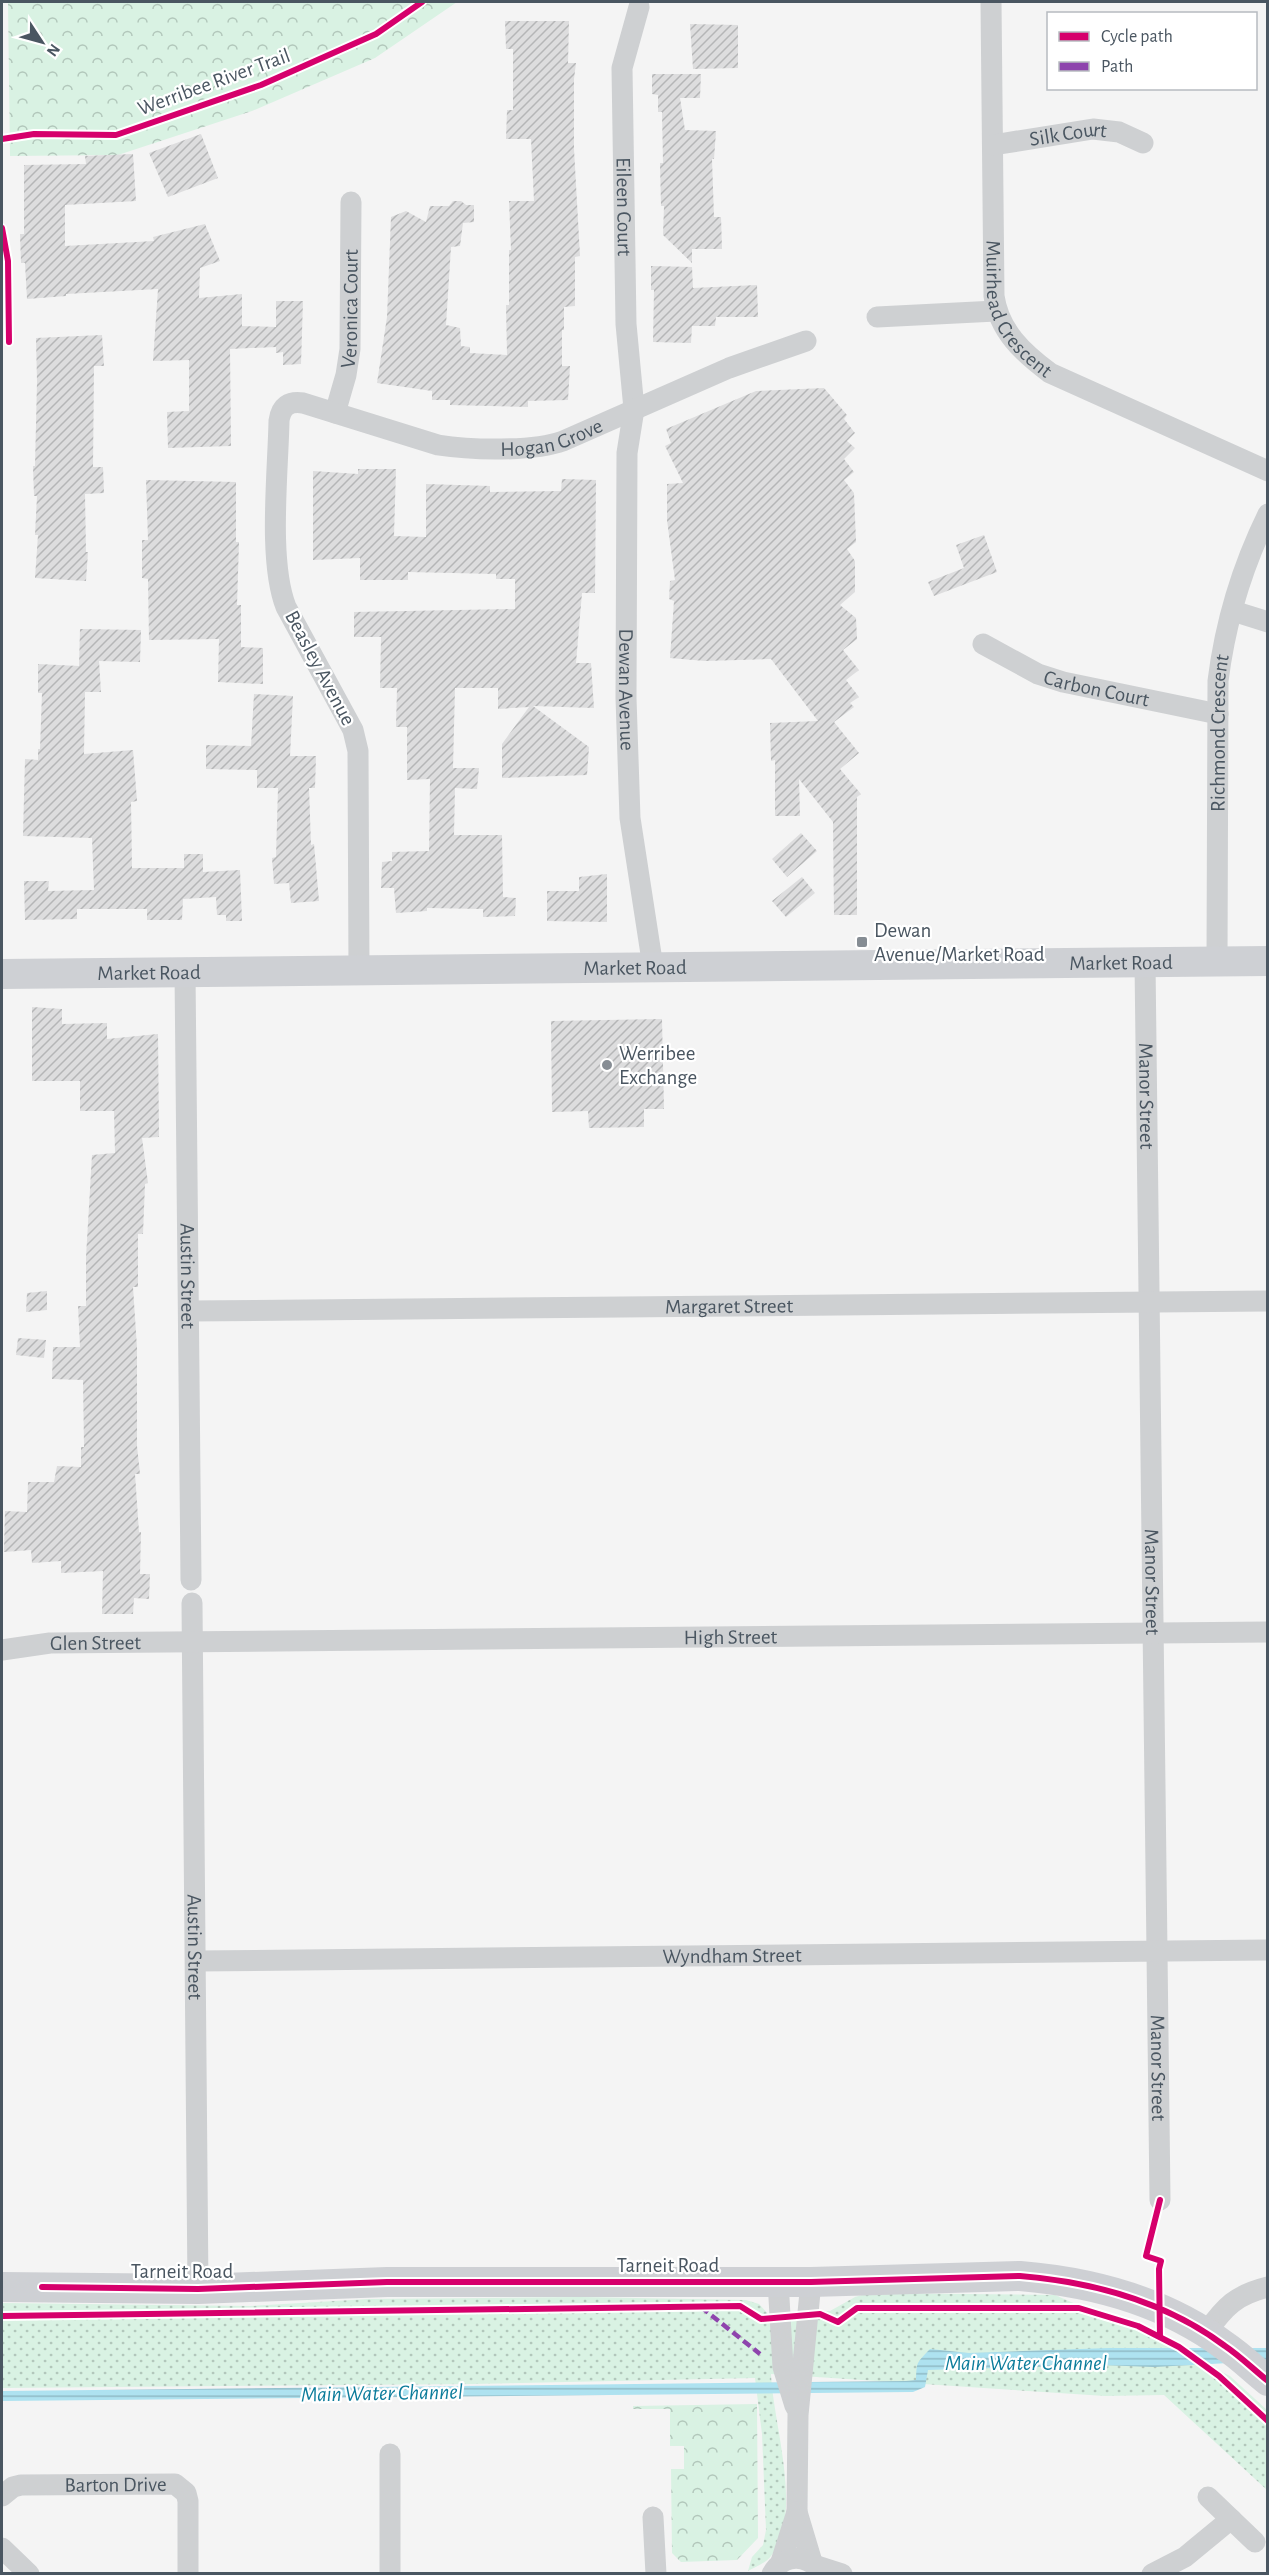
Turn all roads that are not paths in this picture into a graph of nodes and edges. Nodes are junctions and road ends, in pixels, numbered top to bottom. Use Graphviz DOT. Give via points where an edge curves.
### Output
graph roads {
  1 [pos="992,2"];
  2 [pos="639,7"];
  3 [pos="1143,143"];
  4 [pos="993,145"];
  5 [pos="351,202"];
  6 [pos="996,310"];
  7 [pos="877,317"];
  8 [pos="806,341"];
  9 [pos="287,404"];
  10 [pos="634,409"];
  11 [pos="335,413"];
  12 [pos="1268,471"];
  13 [pos="1268,514"];
  14 [pos="1233,611"];
  15 [pos="1268,622"];
  16 [pos="983,645"];
  17 [pos="1218,714"];
  18 [pos="1268,961"];
  19 [pos="1145,962"];
  20 [pos="1217,962"];
  21 [pos="653,967"];
  22 [pos="186,972"];
  23 [pos="359,972"];
  24 [pos="2,974"];
  25 [pos="1268,1301"];
  26 [pos="1150,1302"];
  27 [pos="189,1311"];
  28 [pos="191,1580"];
  29 [pos="192,1603"];
  30 [pos="1268,1632"];
  31 [pos="1154,1633"];
  32 [pos="192,1643"];
  33 [pos="2,1650"];
  34 [pos="1268,1950"];
  35 [pos="1158,1951"];
  36 [pos="196,1961"];
  37 [pos="1160,2200"];
  38 [pos="778,2282"];
  39 [pos="811,2282"];
  40 [pos="2,2286"];
  41 [pos="1268,2287"];
  42 [pos="198,2289"];
  43 [pos="1206,2333"];
  44 [pos="1268,2381"];
  45 [pos="798,2415"];
  46 [pos="390,2454"];
  47 [pos="2,2496"];
  48 [pos="1208,2497"];
  49 [pos="797,2512"];
  50 [pos="653,2517"];
  51 [pos="1231,2519"];
  52 [pos="1255,2542"];
  53 [pos="2,2548"];
  54 [pos="817,2567"];
  55 [pos="773,2570"];
  56 [pos="28,2574"];
  57 [pos="188,2574"];
  58 [pos="390,2574"];
  59 [pos="656,2574"];
  60 [pos="842,2574"];
  61 [pos="1152,2574"];
  1 -- 4 [label="street, Muirhead Crescent"];
  2 -- 10 [label="street, Eileen Court" via="622,68 626,324"];
  3 -- 4 [label="street, Silk Court" via="1119,132 1093,129"];
  4 -- 6 [label="street, Muirhead Crescent"];
  5 -- 11 [label="street, Veronica Court" via="350,349"];
  6 -- 7 [label="street"];
  6 -- 12 [label="street, Muirhead Crescent" via="1005,330 1025,354 1050,373"];
  8 -- 10 [label="street, Hogan Grove" via="729,368"];
  9 -- 11 [label="street, Hogan Grove" via="303,403"];
  9 -- 23 [label="street, Beasley Avenue" via="279,421 278,575 286,607 357,740"];
  10 -- 11 [label="street, Hogan Grove" via="552,445 517,447 438,445"];
  10 -- 21 [label="street, Dewan Avenue" via="627,453 628,774 630,818"];
  13 -- 14 [label="street, Richmond Crescent" via="1253,546"];
  14 -- 15 [label="street"];
  14 -- 17 [label="street, Richmond Crescent" via="1223,644"];
  16 -- 17 [label="street, Carbon Court" via="1038,674 1063,682"];
  17 -- 20 [label="street, Richmond Crescent"];
  18 -- 20 [label="main road, Market Road"];
  19 -- 20 [label="main road, Market Road"];
  19 -- 21 [label="main road, Market Road"];
  19 -- 26 [label="street, Manor Street"];
  21 -- 23 [label="main road, Market Road"];
  22 -- 23 [label="main road, Market Road"];
  22 -- 24 [label="main road, Market Road"];
  22 -- 27 [label="street, Austin Street"];
  25 -- 26 [label="street, Margaret Street"];
  26 -- 27 [label="street, Margaret Street"];
  26 -- 31 [label="street, Manor Street"];
  27 -- 28 [label="street, Austin Street"];
  29 -- 32 [label="street, Austin Street"];
  30 -- 31 [label="street, High Street"];
  31 -- 32 [label="street, High Street"];
  31 -- 35 [label="street, Manor Street"];
  32 -- 33 [label="street, Glen Street" via="50,1643"];
  32 -- 36 [label="street, Austin Street"];
  34 -- 35 [label="street, Wyndham Street"];
  35 -- 36 [label="street, Wyndham Street"];
  35 -- 37 [label="street, Manor Street"];
  36 -- 42 [label="street, Austin Street"];
  38 -- 39 [label="main road, Tarneit Road"];
  38 -- 42 [label="main road, Tarneit Road" via="387,2282"];
  38 -- 45 [label="street" via="783,2367"];
  39 -- 43 [label="main road, Tarneit Road" via="1048,2278 1160,2307"];
  39 -- 45 [label="street"];
  40 -- 42 [label="main road, Tarneit Road"];
  41 -- 43 [label="street" via="1234,2300"];
  43 -- 44 [label="main road, Tarneit Road"];
  45 -- 49 [label="street"];
  46 -- 58 [label="street"];
  47 -- 57 [label="street, Barton Drive" via="21,2485 175,2484 186,2493 188,2501"];
  48 -- 51 [label="street"];
  49 -- 54 [label="street"];
  49 -- 55 [label="street"];
  50 -- 59 [label="street"];
  51 -- 52 [label="street"];
  51 -- 61 [label="street" via="1185,2557"];
  53 -- 56 [label="street"];
  54 -- 55 [label="street" via="797,2557"];
  54 -- 60 [label="street"];
}
